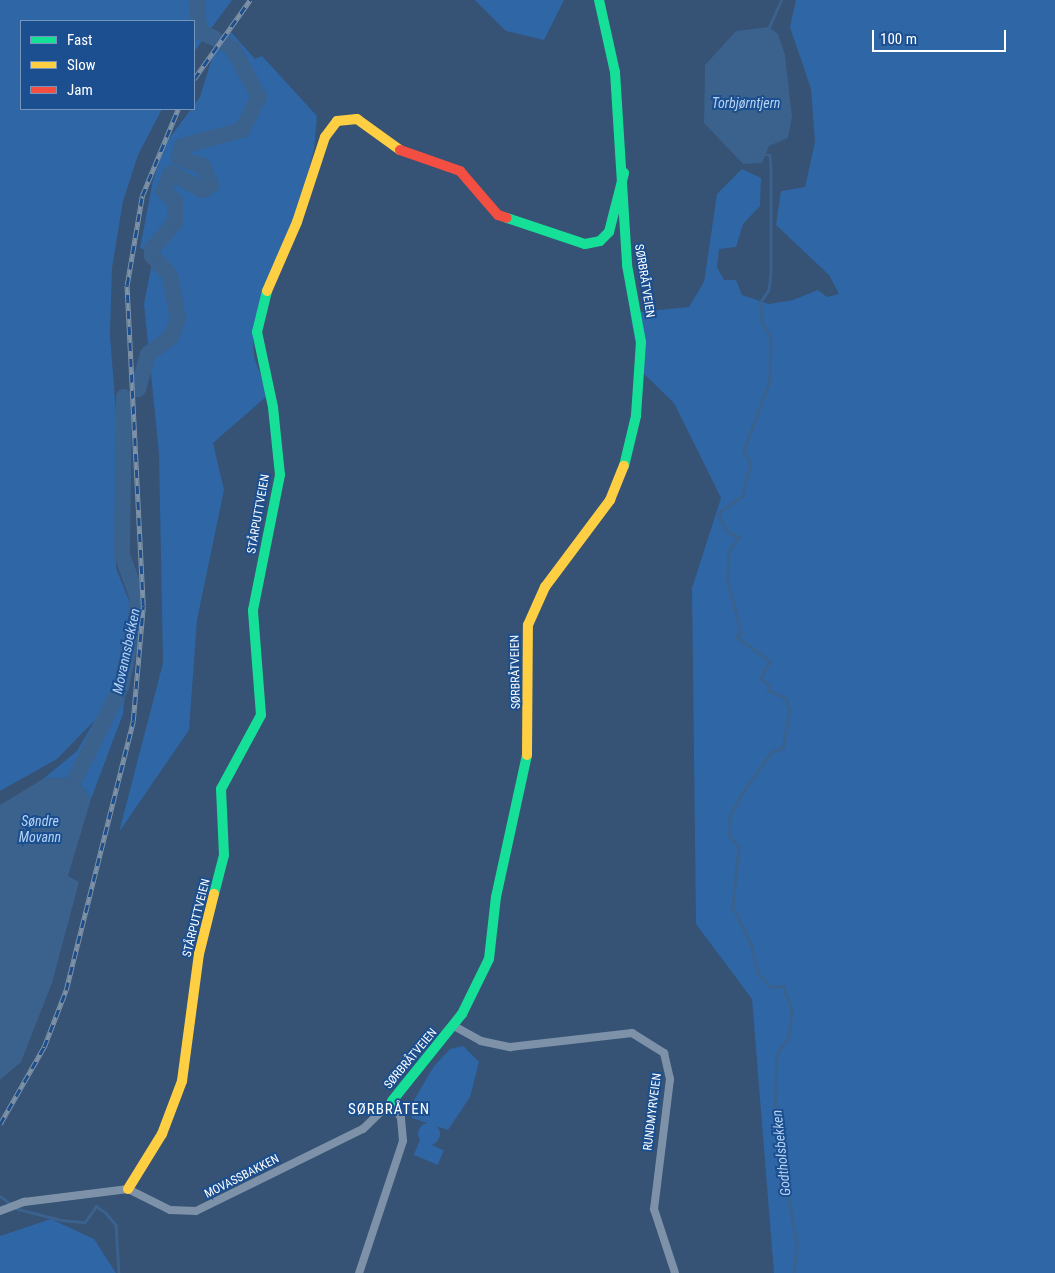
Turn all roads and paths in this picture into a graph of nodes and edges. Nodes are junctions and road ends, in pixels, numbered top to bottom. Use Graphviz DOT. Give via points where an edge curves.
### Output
graph roads {
  1 [pos="599,0"];
  2 [pos="624,172"];
  3 [pos="454,1026"];
  4 [pos="392,1101"];
  5 [pos="128,1189"];
  6 [pos="0,1211"];
  7 [pos="359,1273"];
  8 [pos="675,1273"];
  1 -- 2 [label="street, SØRBRÅTVEIEN" via="615,72"];
  2 -- 3 [label="street, SØRBRÅTVEIEN" via="627,265 642,355 632,438 610,500 545,587 528,625 528,748 496,897 493,941 480,979"];
  2 -- 5 [label="street, STÅRPUTTVEIEN" via="609,232 600,241 585,244 498,216 460,172 409,157 357,119 337,121 325,137 297,222 269,280 257,332 273,407 280,475 253,610 261,715 221,789 224,854 199,954 182,1081 162,1134"];
  3 -- 4 [label="street, SØRBRÅTVEIEN"];
  3 -- 8 [label="street, RUNDMYRVEIEN" via="481,1041 510,1047 632,1033 664,1053 670,1079 654,1209"];
  4 -- 5 [label="street, MOVASSBAKKEN" via="363,1129 196,1210 170,1210"];
  4 -- 7 [label="street, SØRBRÅTVEIEN" via="401,1118 403,1141"];
  5 -- 6 [label="street" via="13,1205"];
}
